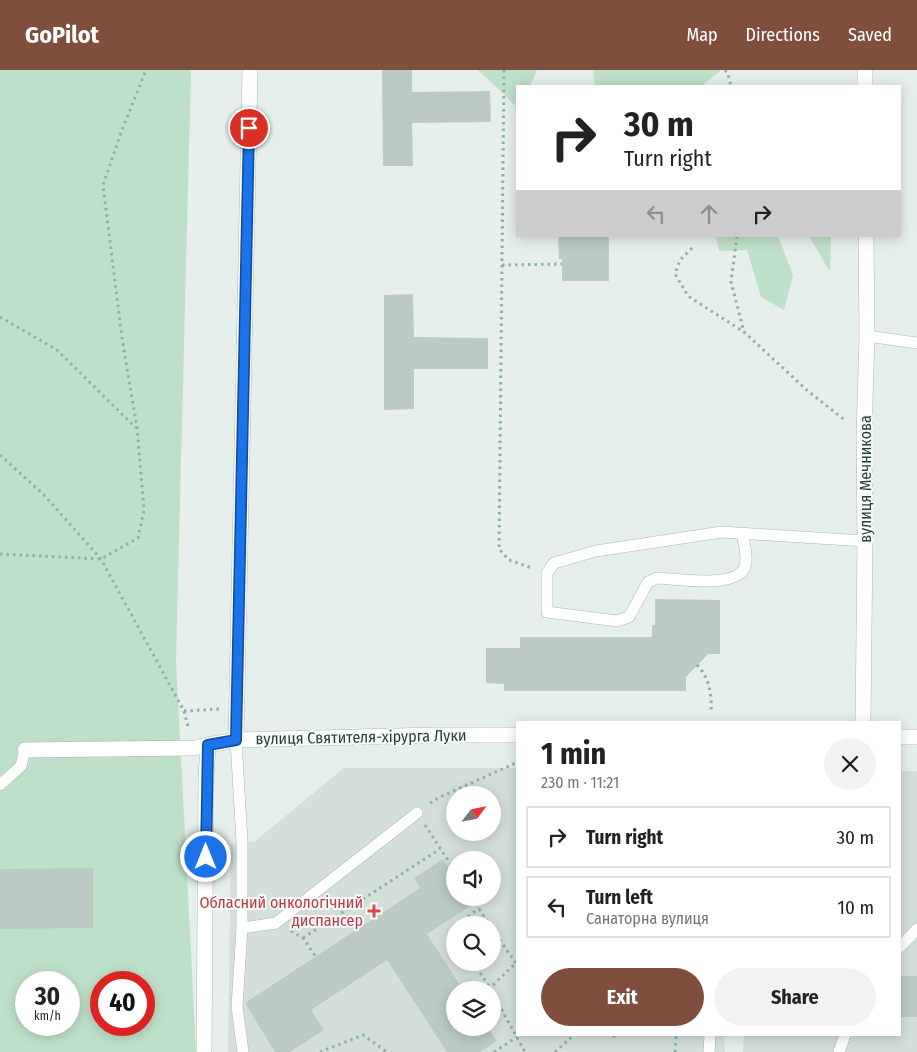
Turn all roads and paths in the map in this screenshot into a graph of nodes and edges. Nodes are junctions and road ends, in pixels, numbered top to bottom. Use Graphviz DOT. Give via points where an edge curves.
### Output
graph roads {
  1 [pos="146,70"];
  2 [pos="250,70"];
  3 [pos="504,70"];
  4 [pos="725,70"];
  5 [pos="865,70"];
  6 [pos="731,85"];
  7 [pos="865,85"];
  8 [pos="737,237"];
  9 [pos="866,237"];
  10 [pos="692,248"];
  11 [pos="502,264"];
  12 [pos="562,264"];
  13 [pos="0,317"];
  14 [pos="744,332"];
  15 [pos="867,336"];
  16 [pos="917,342"];
  17 [pos="137,428"];
  18 [pos="864,435"];
  19 [pos="0,455"];
  20 [pos="742,534"];
  21 [pos="865,541"];
  22 [pos="0,554"];
  23 [pos="101,559"];
  24 [pos="546,573"];
  25 [pos="697,665"];
  26 [pos="711,713"];
  27 [pos="863,721"];
  28 [pos="516,735"];
  29 [pos="901,737"];
  30 [pos="917,738"];
  31 [pos="236,740"];
  32 [pos="201,747"];
  33 [pos="25,750"];
  34 [pos="516,763"];
  35 [pos="0,785"];
  36 [pos="417,813"];
  37 [pos="440,848"];
  38 [pos="446,857"];
  39 [pos="479,908"];
  40 [pos="469,916"];
  41 [pos="484,916"];
  42 [pos="276,923"];
  43 [pos="242,928"];
  44 [pos="917,929"];
  45 [pos="303,938"];
  46 [pos="501,942"];
  47 [pos="901,946"];
  48 [pos="316,957"];
  49 [pos="516,963"];
  50 [pos="516,965"];
  51 [pos="500,981"];
  52 [pos="501,1008"];
  53 [pos="516,1035"];
  54 [pos="573,1036"];
  55 [pos="676,1036"];
  56 [pos="710,1036"];
  57 [pos="845,1036"];
  58 [pos="517,1037"];
  59 [pos="204,1052"];
  60 [pos="243,1052"];
  61 [pos="320,1052"];
  62 [pos="387,1052"];
  63 [pos="494,1052"];
  64 [pos="525,1052"];
  65 [pos="555,1052"];
  66 [pos="676,1052"];
  67 [pos="709,1052"];
  68 [pos="839,1052"];
  1 -- 17 [label="path" via="104,185 122,338"];
  2 -- 31 [label="street"];
  3 -- 11 [label="path"];
  4 -- 6 [label="path"];
  5 -- 7 [label="street"];
  8 -- 14 [label="path" via="731,282"];
  9 -- 15 [label="street, вулиця Мечникова"];
  10 -- 14 [label="path" via="680,260 675,274 688,296"];
  11 -- 12 [label="path"];
  11 -- 24 [label="path" via="499,549 509,560"];
  13 -- 17 [label="path" via="57,350"];
  14 -- 18 [label="path" via="809,392"];
  15 -- 16 [label="lane"];
  15 -- 18 [label="street, вулиця Мечникова"];
  17 -- 23 [label="path" via="144,510 138,538"];
  18 -- 21 [label="street, вулиця Мечникова"];
  19 -- 23 [label="path" via="44,495"];
  20 -- 21 [label="lane"];
  20 -- 24 [label="lane" via="722,532 596,551 554,564"];
  20 -- 24 [label="lane" via="745,568 738,576 722,581 657,578 648,582 629,617 617,621 547,612"];
  21 -- 27 [label="street, вулиця Мечникова"];
  22 -- 23 [label="path"];
  23 -- 32 [label="path"];
  25 -- 26 [label="path" via="711,690"];
  28 -- 31 [label="street, вулиця Святителя-хірурга Луки"];
  29 -- 30 [label="street"];
  31 -- 32 [label="street, вулиця Святителя-хірурга Луки"];
  31 -- 43 [label="lane" via="242,842"];
  32 -- 33 [label="street, вулиця Святителя-хірурга Луки"];
  32 -- 59 [label="street" via="206,779"];
  33 -- 35 [label="lane" via="21,766"];
  34 -- 36 [label="path" via="440,797"];
  36 -- 37 [label="path"];
  36 -- 42 [label="lane"];
  37 -- 38 [label="path"];
  37 -- 45 [label="path"];
  39 -- 40 [label="path"];
  39 -- 41 [label="path"];
  42 -- 43 [label="lane"];
  42 -- 45 [label="path"];
  43 -- 60 [label="lane" via="237,1007"];
  44 -- 47 [label="lane"];
  45 -- 48 [label="path"];
  46 -- 49 [label="path"];
  50 -- 51 [label="path"];
  52 -- 53 [label="path"];
  54 -- 65 [label="path"];
  55 -- 66 [label="path"];
  56 -- 67 [label="lane"];
  57 -- 68 [label="lane"];
  58 -- 63 [label="path"];
  58 -- 64 [label="path"];
  61 -- 62 [label="path" via="363,1034"];
}
